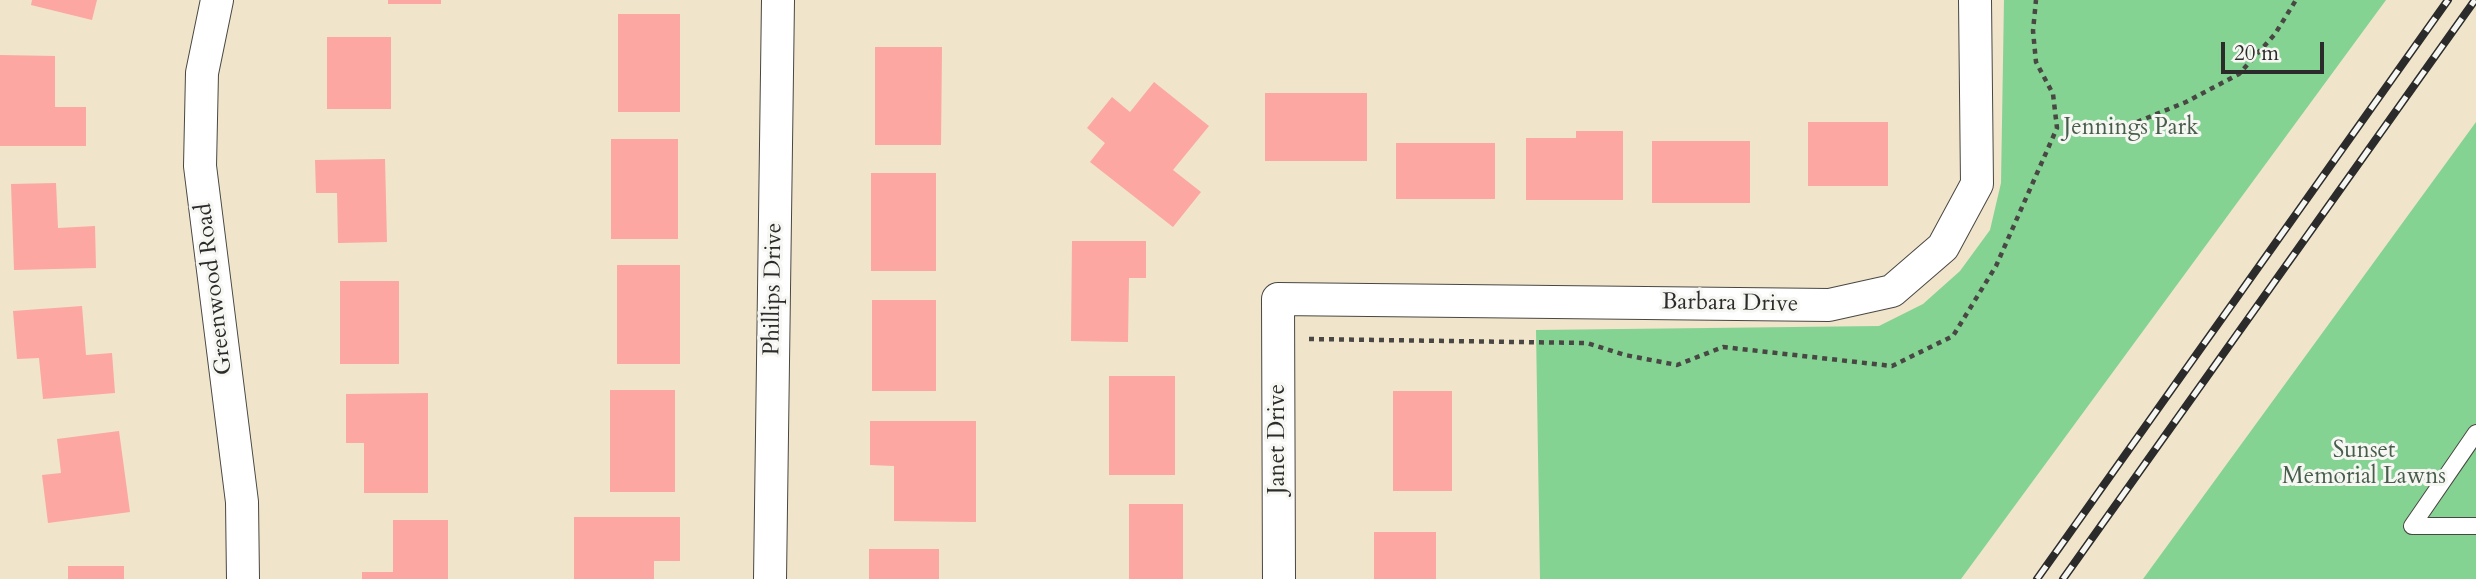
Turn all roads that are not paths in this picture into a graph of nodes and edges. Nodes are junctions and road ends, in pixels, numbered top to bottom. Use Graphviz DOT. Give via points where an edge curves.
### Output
graph roads {
  1 [pos="217,0"];
  2 [pos="778,0"];
  3 [pos="1975,0"];
  4 [pos="1278,299"];
  5 [pos="2476,433"];
  6 [pos="2476,526"];
  7 [pos="243,579"];
  8 [pos="770,579"];
  9 [pos="1279,579"];
  1 -- 7 [label="street, Greenwood Road" via="202,73 200,166 242,502"];
  2 -- 8 [label="street, Phillips Drive"];
  3 -- 4 [label="street, Barbara Drive" via="1977,184 1943,247 1892,291 1829,305"];
  4 -- 9 [label="street, Janet Drive"];
  5 -- 6 [label="lane" via="2412,526"];
}
